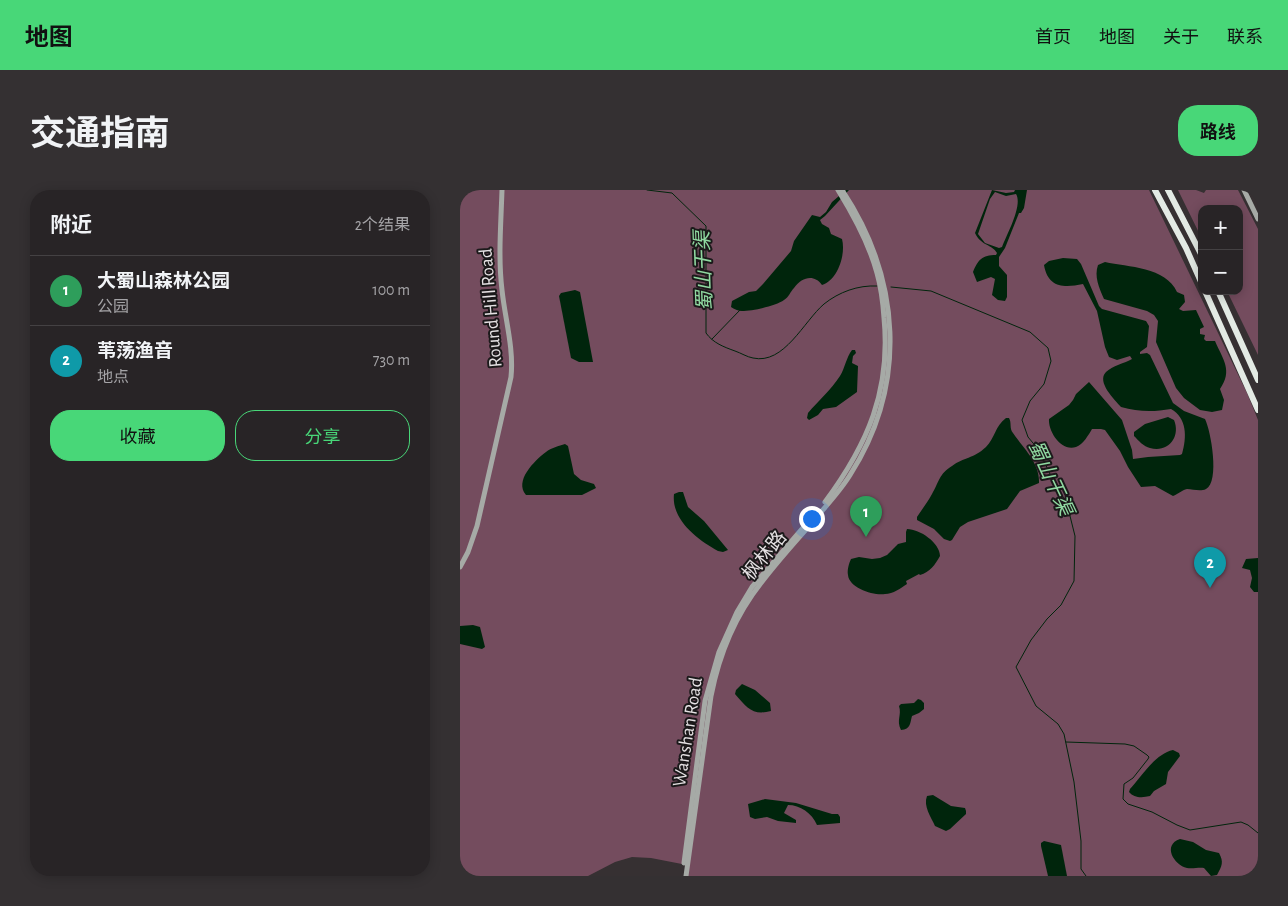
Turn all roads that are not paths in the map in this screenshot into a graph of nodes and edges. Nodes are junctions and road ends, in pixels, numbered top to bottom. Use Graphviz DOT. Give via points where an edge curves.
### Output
graph roads {
  1 [pos="502,190"];
  2 [pos="838,190"];
  3 [pos="842,190"];
  4 [pos="1155,190"];
  5 [pos="1168,190"];
  6 [pos="1244,190"];
  7 [pos="846,200"];
  8 [pos="1258,219"];
  9 [pos="1199,250"];
  10 [pos="1198,275"];
  11 [pos="1207,295"];
  12 [pos="1220,295"];
  13 [pos="1258,380"];
  14 [pos="1258,410"];
  15 [pos="460,567"];
  16 [pos="685,876"];
  1 -- 15 [label="main road, Round Hill Road" via="500,276 512,377 477,526"];
  2 -- 7 [label="main road"];
  3 -- 7 [label="main road"];
  4 -- 10 [label="highway"];
  5 -- 9 [label="highway"];
  6 -- 8 [label="main road"];
  7 -- 16 [label="main road, Wanshan Road" via="869,250 881,290 886,358 880,392 871,425 850,468 752,587 719,652 705,701"];
  11 -- 14 [label="highway"];
  12 -- 13 [label="highway"];
}
